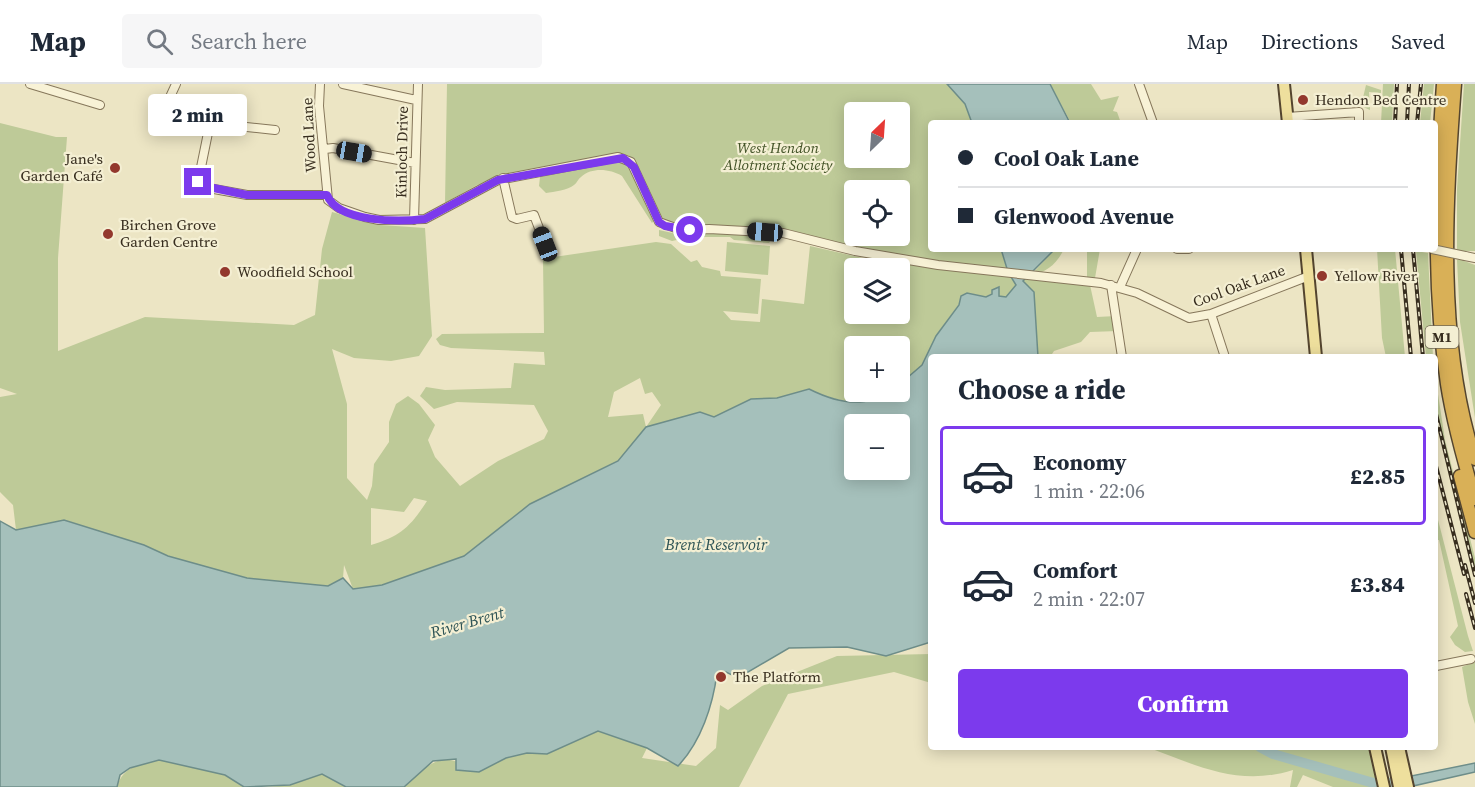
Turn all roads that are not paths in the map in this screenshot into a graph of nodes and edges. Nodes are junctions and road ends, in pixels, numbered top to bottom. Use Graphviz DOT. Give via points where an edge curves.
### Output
graph roads {
  1 [pos="30,84"];
  2 [pos="176,84"];
  3 [pos="321,84"];
  4 [pos="343,84"];
  5 [pos="418,84"];
  6 [pos="1139,84"];
  7 [pos="1284,84"];
  8 [pos="1443,84"];
  9 [pos="1455,84"];
  10 [pos="416,100"];
  11 [pos="100,105"];
  12 [pos="1153,120"];
  13 [pos="1288,120"];
  14 [pos="1359,120"];
  15 [pos="210,123"];
  16 [pos="275,130"];
  17 [pos="325,149"];
  18 [pos="1438,162"];
  19 [pos="415,163"];
  20 [pos="503,178"];
  21 [pos="327,195"];
  22 [pos="414,220"];
  23 [pos="545,244"];
  24 [pos="1438,250"];
  25 [pos="1136,252"];
  26 [pos="1306,252"];
  27 [pos="1436,252"];
  28 [pos="1475,258"];
  29 [pos="1309,276"];
  30 [pos="1449,280"];
  31 [pos="1111,285"];
  32 [pos="1120,287"];
  33 [pos="1211,314"];
  34 [pos="1312,315"];
  35 [pos="1122,354"];
  36 [pos="1224,354"];
  37 [pos="1316,354"];
  38 [pos="1322,354"];
  39 [pos="1454,421"];
  40 [pos="1475,439"];
  41 [pos="1475,459"];
  42 [pos="1475,499"];
  43 [pos="1475,532"];
  44 [pos="1471,659"];
  45 [pos="1438,666"];
  46 [pos="1377,750"];
  47 [pos="1383,750"];
  48 [pos="1391,750"];
  49 [pos="1399,750"];
  50 [pos="1394,782"];
  1 -- 11 [label="street"];
  2 -- 15 [label="street" via="164,116"];
  3 -- 17 [label="street, Wood Lane"];
  4 -- 10 [label="street"];
  5 -- 10 [label="street, Kinloch Drive"];
  6 -- 12 [label="street"];
  7 -- 13 [label="main road"];
  8 -- 18 [label="highway, M1"];
  9 -- 30 [label="highway, M1"];
  10 -- 19 [label="street, Kinloch Drive"];
  13 -- 14 [label="street" via="1359,112"];
  15 -- 16 [label="street"];
  15 -- 21 [label="street" via="198,182 204,186 247,195"];
  17 -- 19 [label="street"];
  17 -- 21 [label="street, Wood Lane"];
  19 -- 22 [label="street, Kinloch Drive"];
  20 -- 22 [label="street, Cool Oak Lane" via="425,219"];
  20 -- 23 [label="street" via="513,217 534,215"];
  20 -- 31 [label="street, Cool Oak Lane" via="623,158 634,167 659,222 665,226 681,230 783,233 855,251"];
  21 -- 22 [label="street, Cool Oak Lane" via="339,208 379,220"];
  24 -- 28 [label="street, bridge"];
  25 -- 32 [label="street"];
  26 -- 29 [label="main road"];
  27 -- 39 [label="highway, M1" via="1442,338"];
  29 -- 33 [label="street, Cool Oak Lane"];
  29 -- 34 [label="main road"];
  30 -- 40 [label="highway, M1" via="1462,385"];
  30 -- 41 [label="highway, M1" via="1459,392"];
  31 -- 32 [label="street, Cool Oak Lane"];
  31 -- 35 [label="street"];
  32 -- 33 [label="street, Cool Oak Lane" via="1184,317"];
  33 -- 36 [label="street"];
  34 -- 37 [label="main road"];
  34 -- 38 [label="main road"];
  39 -- 42 [label="highway, M1"];
  39 -- 43 [label="highway, M1" via="1458,467"];
  44 -- 45 [label="street"];
  46 -- 50 [label="main road"];
  47 -- 50 [label="main road"];
  48 -- 50 [label="main road"];
  49 -- 50 [label="main road"];
}
